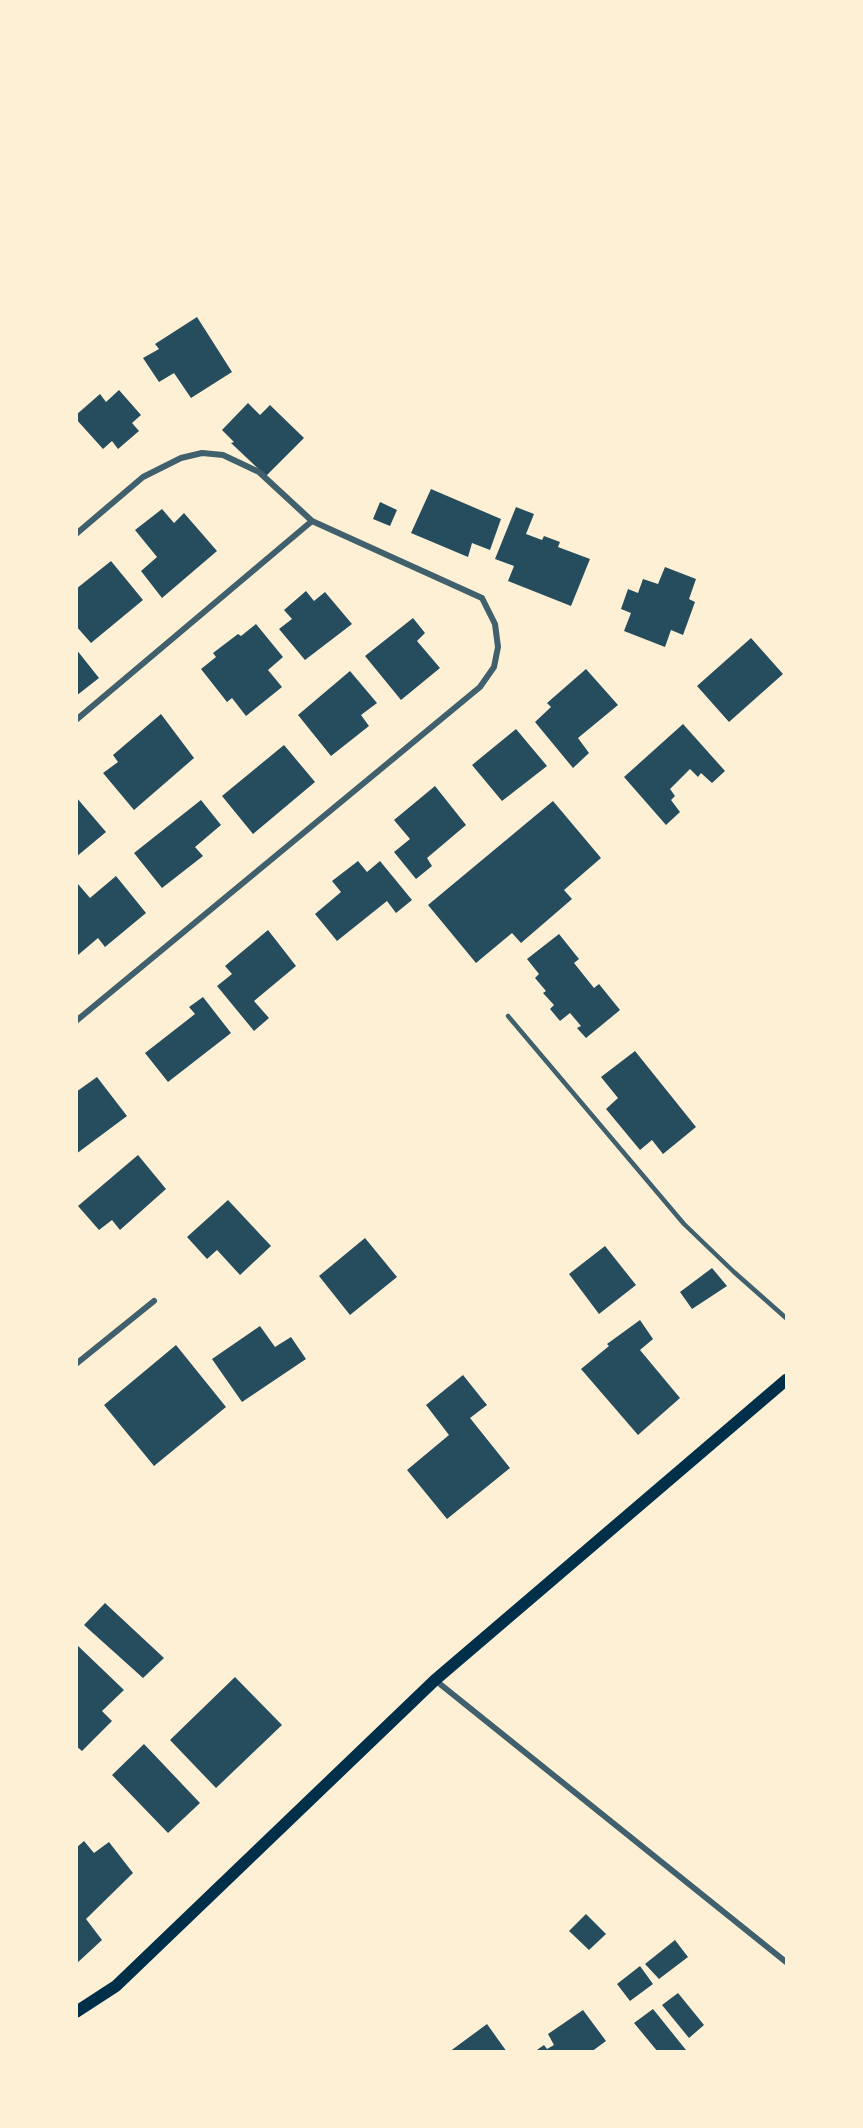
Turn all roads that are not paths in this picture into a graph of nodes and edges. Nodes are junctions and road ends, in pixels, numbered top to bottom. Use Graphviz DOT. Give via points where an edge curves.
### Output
graph roads {
  1 [pos="312,521"];
  2 [pos="76,534"];
  3 [pos="76,720"];
  4 [pos="508,1016"];
  5 [pos="76,1021"];
  6 [pos="154,1301"];
  7 [pos="786,1318"];
  8 [pos="76,1364"];
  9 [pos="786,1380"];
  10 [pos="435,1680"];
  11 [pos="786,1962"];
  12 [pos="76,2012"];
  1 -- 2 [label="street" via="259,472 223,455 202,453 181,458 144,477"];
  1 -- 3 [label="street"];
  1 -- 5 [label="street" via="482,598 495,624 498,647 494,667 480,687"];
  4 -- 7 [label="lane" via="684,1224"];
  6 -- 8 [label="street"];
  9 -- 10 [label="main road"];
  10 -- 11 [label="street"];
  10 -- 12 [label="main road" via="116,1986"];
}
